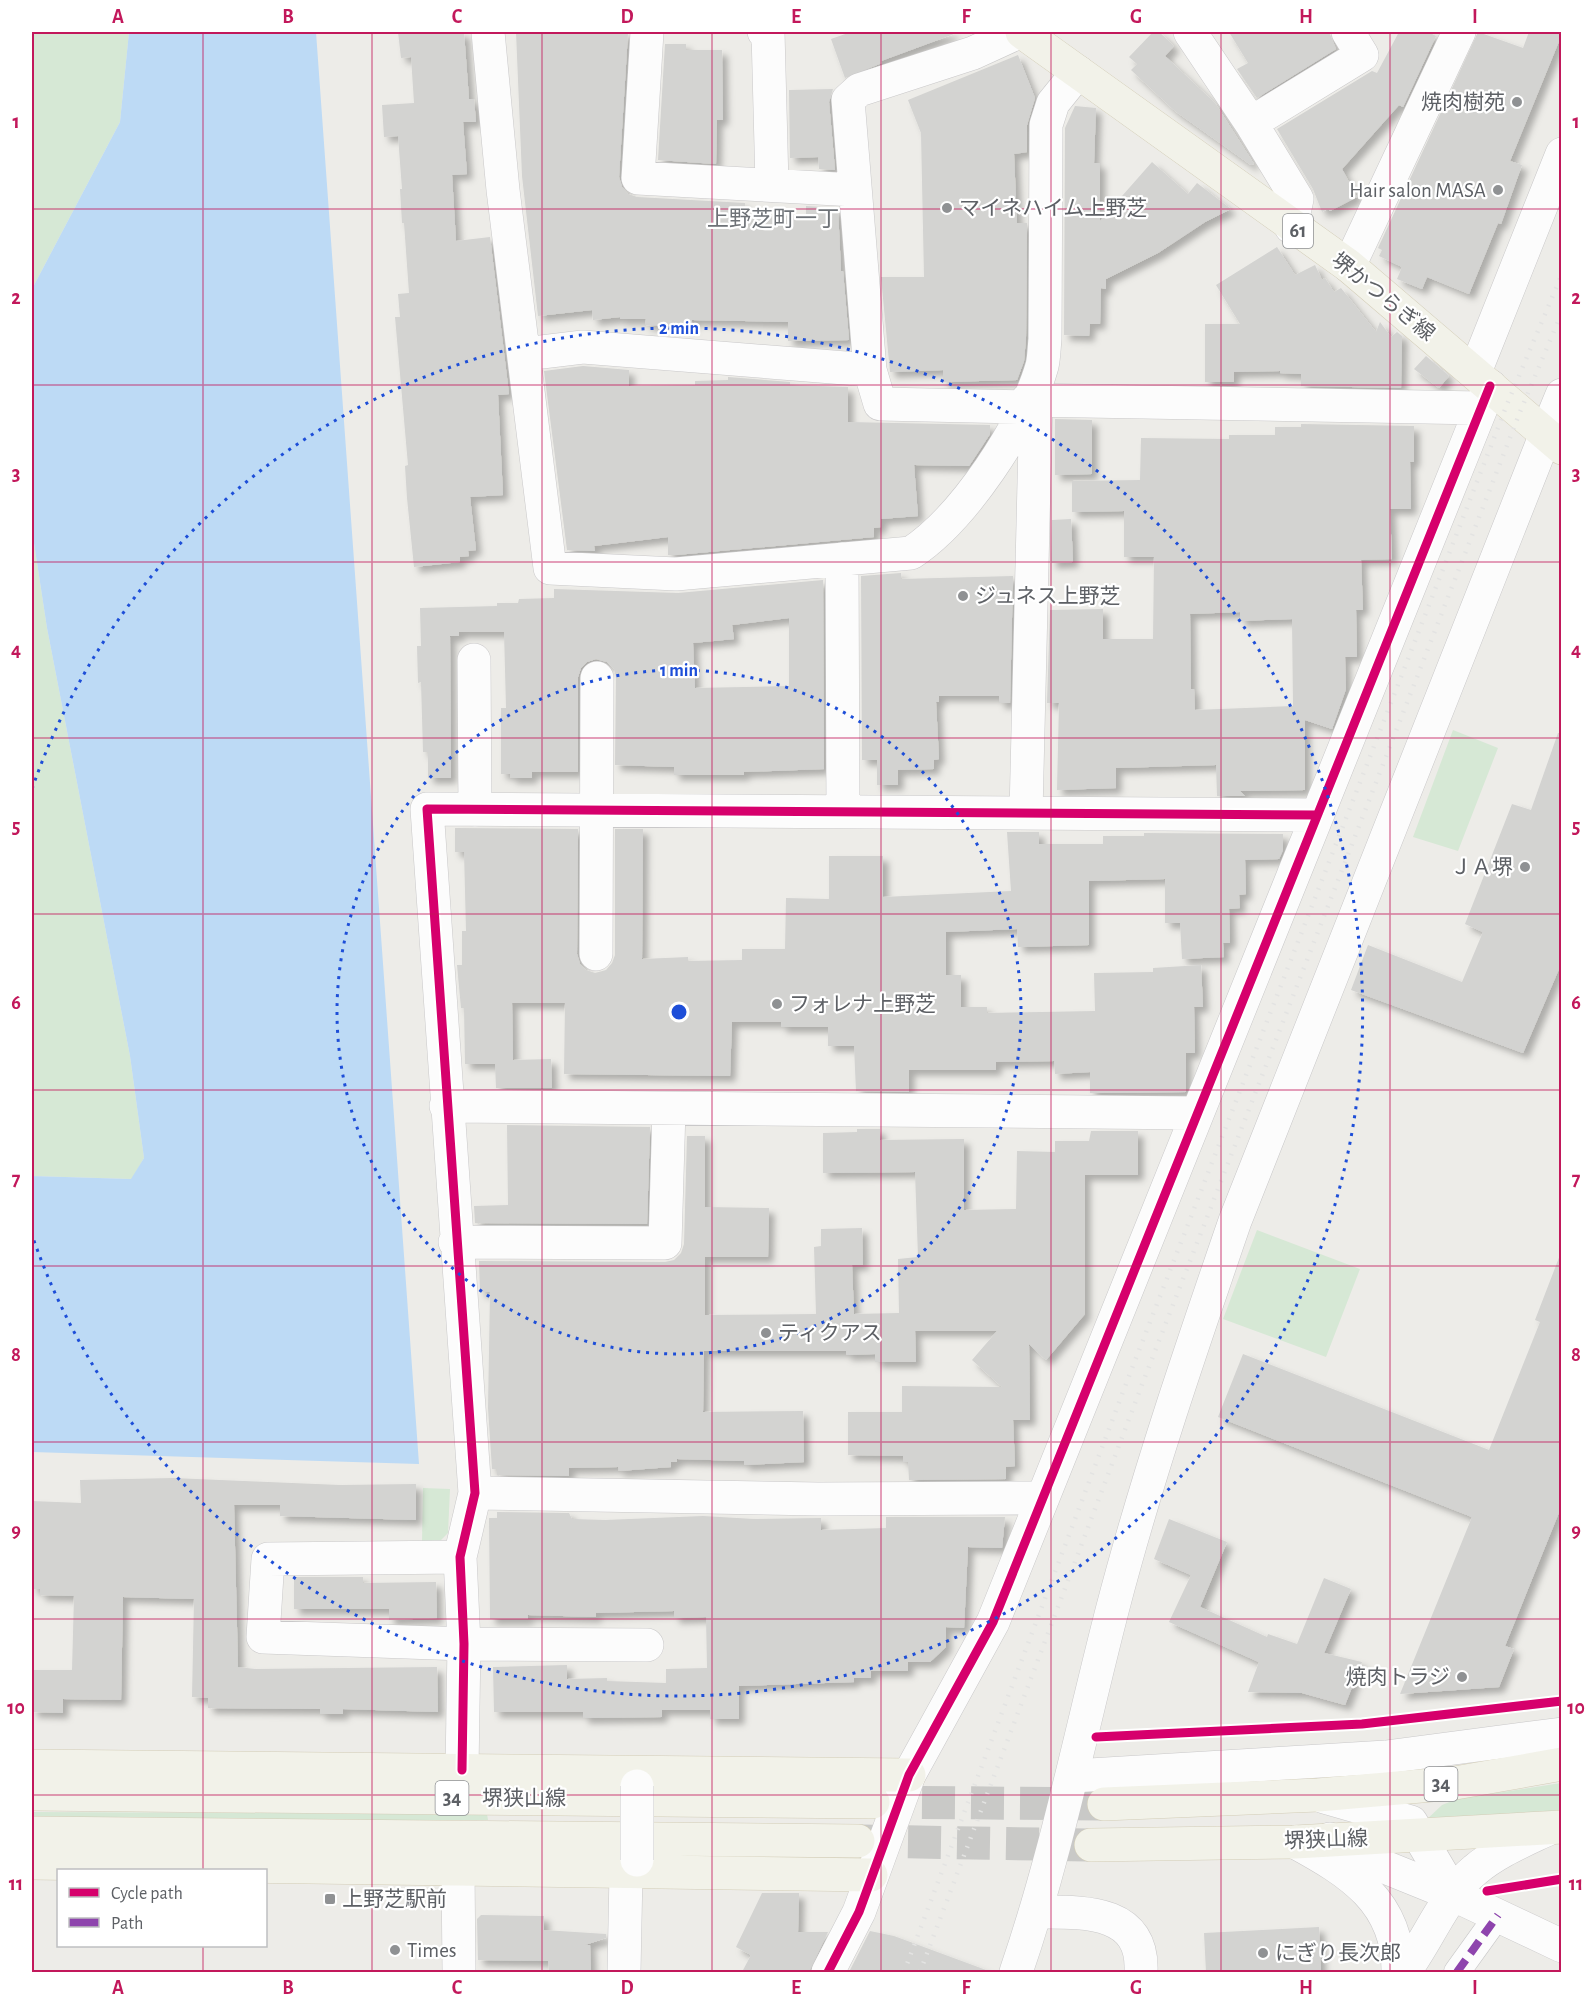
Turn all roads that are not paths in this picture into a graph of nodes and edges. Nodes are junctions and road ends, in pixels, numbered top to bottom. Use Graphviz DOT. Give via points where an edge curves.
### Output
graph roads {
  1 [pos="488,32"];
  2 [pos="647,32"];
  3 [pos="764,32"];
  4 [pos="1020,32"];
  5 [pos="1190,32"];
  6 [pos="1348,32"];
  7 [pos="1459,32"];
  8 [pos="1078,72"];
  9 [pos="1251,123"];
  10 [pos="1562,154"];
  11 [pos="772,185"];
  12 [pos="855,190"];
  13 [pos="1292,227"];
  14 [pos="1349,266"];
  15 [pos="525,354"];
  16 [pos="870,370"];
  17 [pos="1482,389"];
  18 [pos="1561,399"];
  19 [pos="1029,402"];
  20 [pos="1556,439"];
  21 [pos="842,559"];
  22 [pos="474,660"];
  23 [pos="597,678"];
  24 [pos="475,810"];
  25 [pos="596,810"];
  26 [pos="843,812"];
  27 [pos="1026,813"];
  28 [pos="1316,815"];
  29 [pos="596,954"];
  30 [pos="446,1106"];
  31 [pos="669,1108"];
  32 [pos="1197,1113"];
  33 [pos="455,1242"];
  34 [pos="475,1492"];
  35 [pos="1043,1498"];
  36 [pos="460,1557"];
  37 [pos="464,1644"];
  38 [pos="647,1645"];
  39 [pos="1562,1734"];
  40 [pos="1562,1764"];
  41 [pos="32,1766"];
  42 [pos="462,1770"];
  43 [pos="909,1775"];
  44 [pos="1073,1776"];
  45 [pos="637,1780"];
  46 [pos="1455,1783"];
  47 [pos="32,1794"];
  48 [pos="1318,1795"];
  49 [pos="873,1802"];
  50 [pos="1104,1804"];
  51 [pos="1555,1828"];
  52 [pos="1414,1830"];
  53 [pos="32,1833"];
  54 [pos="1330,1839"];
  55 [pos="858,1841"];
  56 [pos="1295,1842"];
  57 [pos="1091,1845"];
  58 [pos="32,1863"];
  59 [pos="633,1869"];
  60 [pos="458,1870"];
  61 [pos="871,1875"];
  62 [pos="1454,1895"];
  63 [pos="1037,1912"];
  64 [pos="1498,1915"];
  65 [pos="1562,1946"];
  66 [pos="459,1972"];
  67 [pos="624,1972"];
  68 [pos="828,1972"];
  69 [pos="1016,1972"];
  70 [pos="1142,1972"];
  71 [pos="1398,1972"];
  72 [pos="1404,1972"];
  73 [pos="1457,1972"];
  1 -- 15 [label="street" via="503,190"];
  2 -- 11 [label="street" via="638,178"];
  3 -- 11 [label="street" via="768,32"];
  4 -- 8 [label="main road, 堺かつらぎ線 / 61"];
  4 -- 12 [label="street" via="974,53 859,90 848,100"];
  5 -- 9 [label="street"];
  6 -- 9 [label="street" via="1362,55"];
  7 -- 14 [label="street"];
  8 -- 13 [label="main road, 堺かつらぎ線 / 61"];
  8 -- 19 [label="street" via="1053,103 1046,125 1045,339 1042,366"];
  9 -- 13 [label="street" via="1296,199"];
  10 -- 17 [label="street"];
  11 -- 12 [label="street"];
  12 -- 16 [label="street"];
  13 -- 14 [label="main road, 堺かつらぎ線 / 61"];
  14 -- 17 [label="main road, 堺かつらぎ線 / 61"];
  15 -- 16 [label="street" via="583,347"];
  15 -- 21 [label="street" via="550,568 676,574"];
  16 -- 19 [label="street" via="880,404"];
  17 -- 19 [label="street"];
  17 -- 20 [label="main road, 堺かつらぎ線 / 61"];
  17 -- 28 [label="street"];
  18 -- 20 [label="street"];
  19 -- 21 [label="street" via="985,476 933,539 911,553"];
  19 -- 27 [label="street"];
  20 -- 44 [label="street" via="1232,1232 1142,1506"];
  21 -- 26 [label="street"];
  22 -- 24 [label="street"];
  23 -- 25 [label="street"];
  24 -- 25 [label="street"];
  24 -- 30 [label="street" via="427,809"];
  25 -- 26 [label="street"];
  25 -- 29 [label="street"];
  26 -- 27 [label="street"];
  27 -- 28 [label="street"];
  28 -- 32 [label="street"];
  30 -- 31 [label="street"];
  30 -- 33 [label="street"];
  31 -- 32 [label="street"];
  31 -- 33 [label="street" via="665,1243"];
  32 -- 35 [label="street"];
  33 -- 34 [label="street"];
  34 -- 35 [label="street" via="818,1499"];
  34 -- 36 [label="street"];
  35 -- 43 [label="street" via="993,1622"];
  36 -- 37 [label="street"];
  36 -- 37 [label="street" via="268,1559 263,1637"];
  37 -- 38 [label="street"];
  37 -- 42 [label="street"];
  39 -- 44 [label="street" via="1386,1757"];
  40 -- 46 [label="main road, 34"];
  41 -- 42 [label="main road"];
  42 -- 45 [label="main road"];
  43 -- 45 [label="main road"];
  43 -- 61 [label="street"];
  44 -- 63 [label="street"];
  45 -- 59 [label="street, bridge"];
  46 -- 48 [label="main road, 34"];
  46 -- 52 [label="street" via="1426,1802"];
  47 -- 49 [label="main road, 堺狭山線 / 34"];
  48 -- 50 [label="main road, 34"];
  48 -- 52 [label="street" via="1374,1809"];
  51 -- 52 [label="main road, 堺狭山線"];
  51 -- 62 [label="street" via="1496,1855 1473,1871"];
  52 -- 54 [label="main road, 堺狭山線"];
  52 -- 62 [label="street"];
  53 -- 55 [label="main road, 堺狭山線 / 34"];
  54 -- 56 [label="main road, 堺狭山線"];
  54 -- 62 [label="street" via="1360,1857"];
  56 -- 57 [label="main road, 堺狭山線"];
  56 -- 71 [label="street" via="1341,1867 1367,1891 1394,1933"];
  58 -- 60 [label="main road"];
  59 -- 60 [label="main road"];
  59 -- 61 [label="main road"];
  59 -- 67 [label="street"];
  60 -- 66 [label="street"];
  61 -- 68 [label="street" via="859,1912"];
  62 -- 64 [label="street"];
  62 -- 72 [label="street"];
  63 -- 69 [label="street"];
  63 -- 70 [label="street" via="1110,1917 1128,1929 1138,1946"];
  64 -- 65 [label="street"];
  64 -- 73 [label="street"];
}
